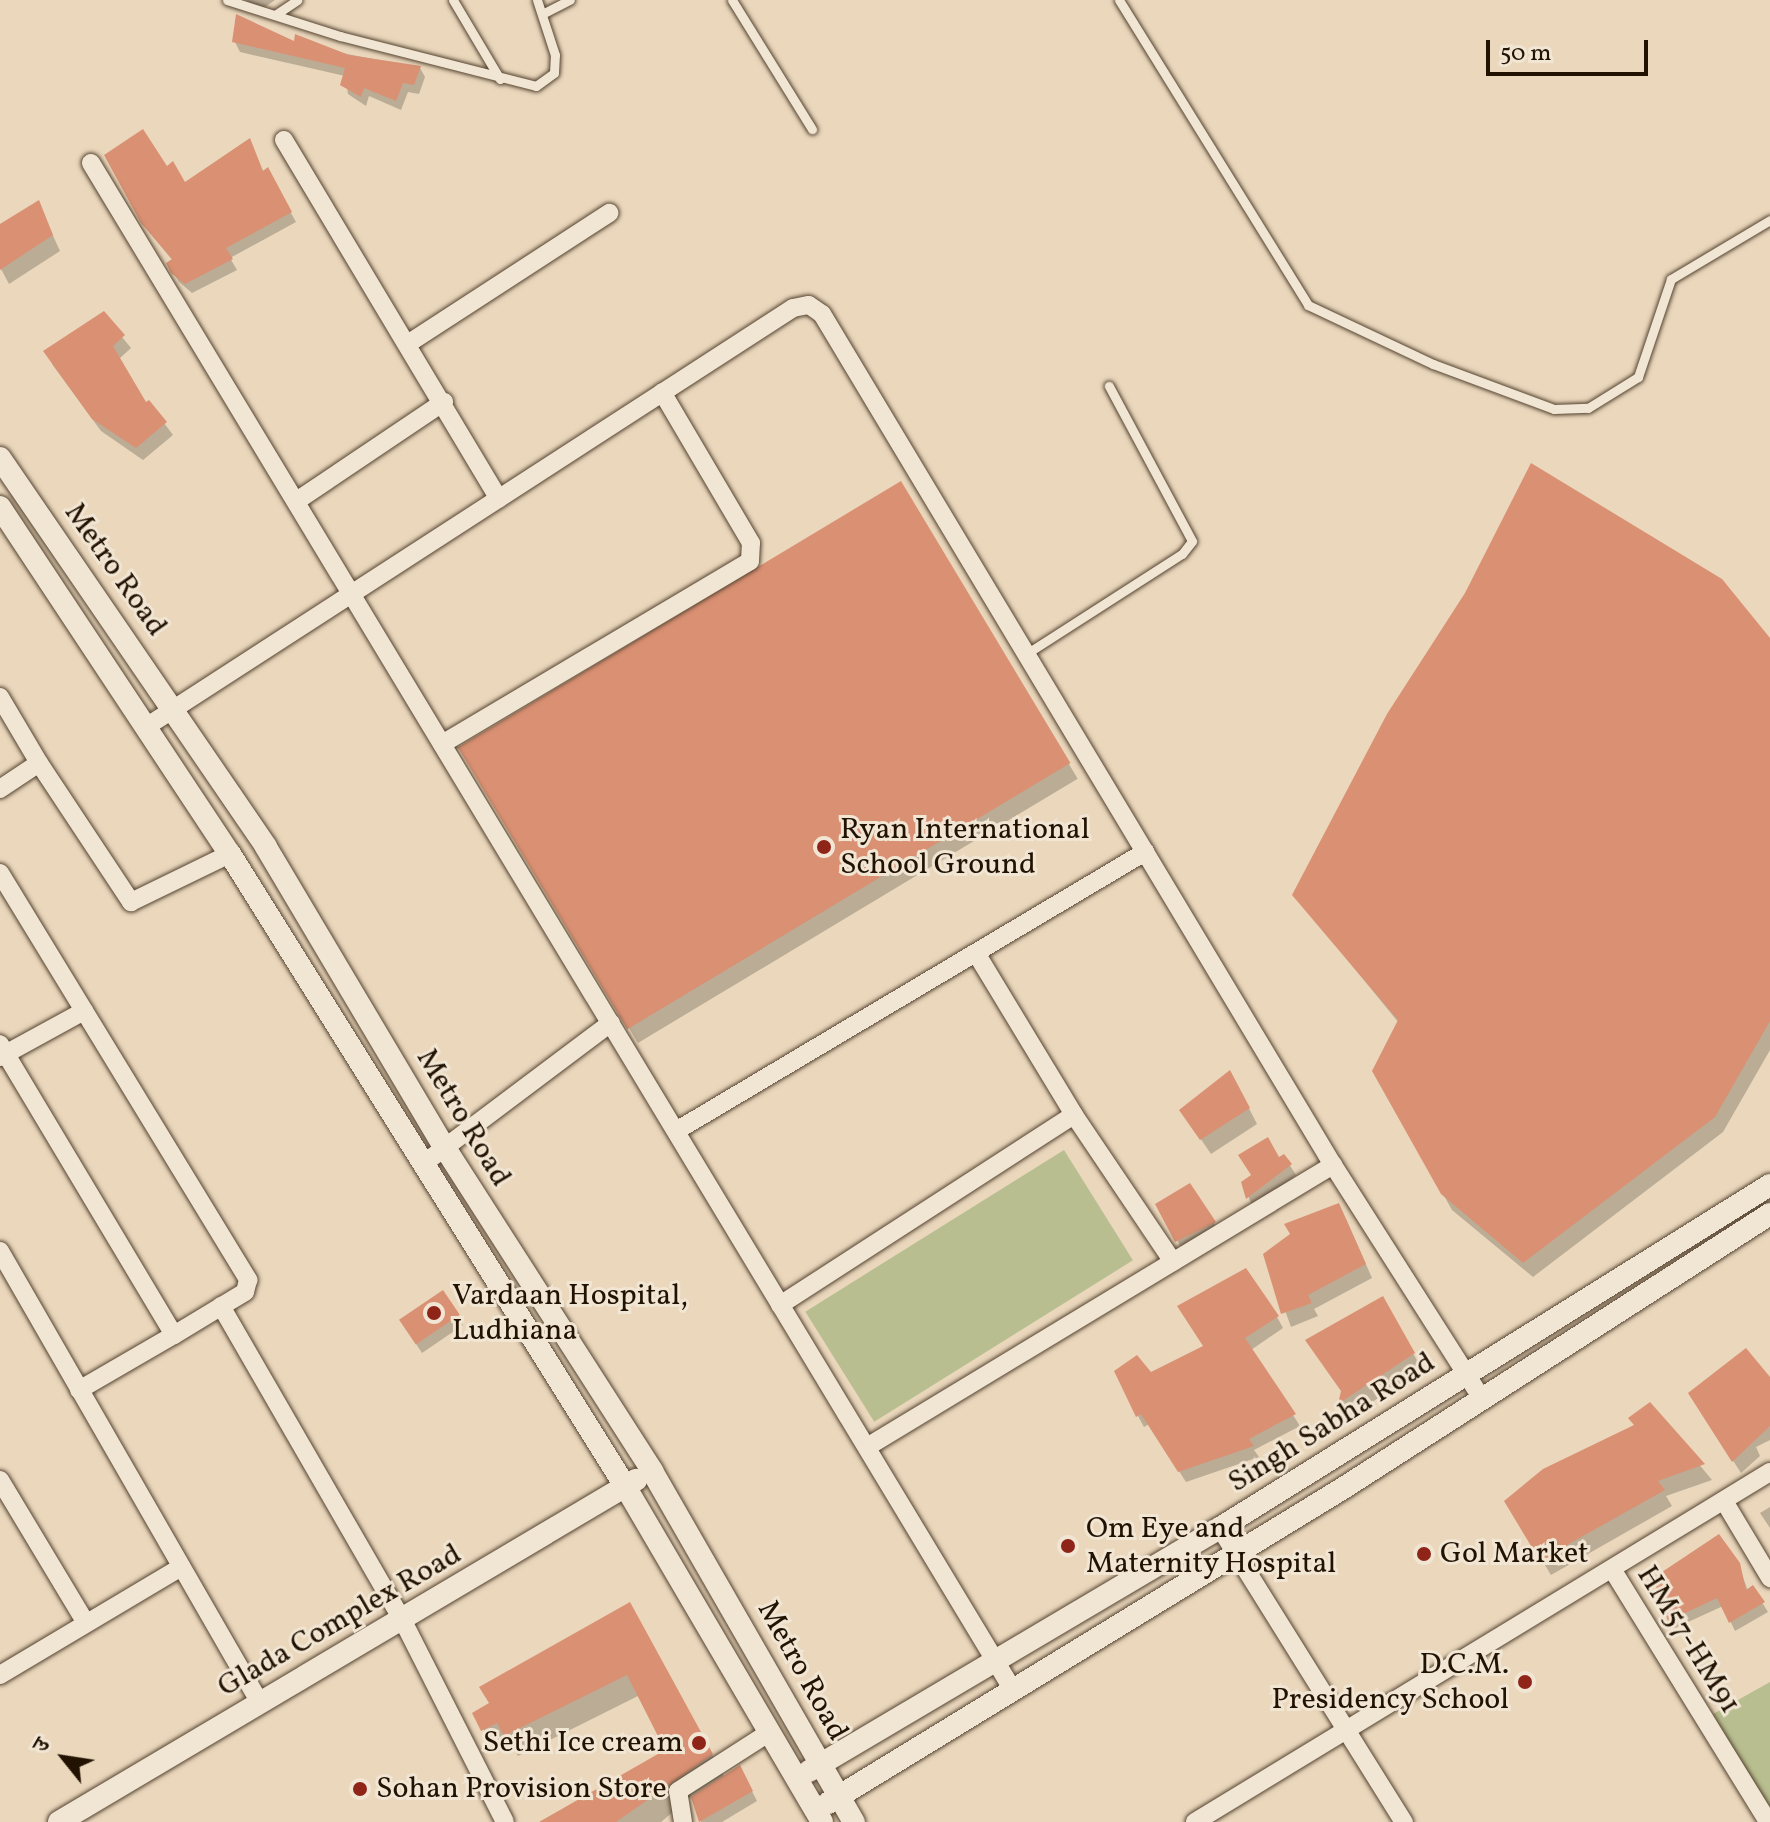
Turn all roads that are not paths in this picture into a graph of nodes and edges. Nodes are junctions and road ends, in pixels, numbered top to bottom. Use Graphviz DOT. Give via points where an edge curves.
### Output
graph roads {
  1 [pos="227,0"];
  2 [pos="297,0"];
  3 [pos="453,0"];
  4 [pos="537,0"];
  5 [pos="570,0"];
  6 [pos="732,0"];
  7 [pos="1119,0"];
  8 [pos="544,13"];
  9 [pos="275,15"];
  10 [pos="500,79"];
  11 [pos="812,129"];
  12 [pos="284,140"];
  13 [pos="91,163"];
  14 [pos="609,213"];
  15 [pos="1770,220"];
  16 [pos="409,343"];
  17 [pos="1109,386"];
  18 [pos="662,392"];
  19 [pos="444,402"];
  20 [pos="0,458"];
  21 [pos="499,499"];
  22 [pos="298,500"];
  23 [pos="0,507"];
  24 [pos="356,594"];
  25 [pos="1026,654"];
  26 [pos="0,697"];
  27 [pos="176,708"];
  28 [pos="149,725"];
  29 [pos="442,744"];
  30 [pos="39,763"];
  31 [pos="0,789"];
  32 [pos="1145,852"];
  33 [pos="230,854"];
  34 [pos="0,873"];
  35 [pos="976,953"];
  36 [pos="84,1011"];
  37 [pos="611,1023"];
  38 [pos="2,1052"];
  39 [pos="1074,1115"];
  40 [pos="676,1131"];
  41 [pos="445,1148"];
  42 [pos="423,1164"];
  43 [pos="1333,1165"];
  44 [pos="1770,1185"];
  45 [pos="1770,1214"];
  46 [pos="0,1251"];
  47 [pos="1173,1262"];
  48 [pos="780,1305"];
  49 [pos="221,1306"];
  50 [pos="174,1335"];
  51 [pos="1466,1374"];
  52 [pos="79,1390"];
  53 [pos="1481,1397"];
  54 [pos="867,1447"];
  55 [pos="652,1471"];
  56 [pos="1770,1472"];
  57 [pos="0,1480"];
  58 [pos="625,1486"];
  59 [pos="1724,1501"];
  60 [pos="17,1508"];
  61 [pos="0,1518"];
  62 [pos="1220,1528"];
  63 [pos="1235,1553"];
  64 [pos="181,1567"];
  65 [pos="1612,1569"];
  66 [pos="1770,1578"];
  67 [pos="403,1621"];
  68 [pos="86,1623"];
  69 [pos="995,1663"];
  70 [pos="0,1675"];
  71 [pos="1013,1690"];
  72 [pos="260,1703"];
  73 [pos="1349,1730"];
  74 [pos="770,1732"];
  75 [pos="820,1765"];
  76 [pos="797,1777"];
  77 [pos="840,1797"];
  78 [pos="818,1816"];
  79 [pos="1200,1821"];
  80 [pos="59,1822"];
  81 [pos="483,1822"];
  82 [pos="504,1822"];
  83 [pos="683,1822"];
  84 [pos="854,1822"];
  85 [pos="1404,1822"];
  86 [pos="1768,1822"];
  1 -- 9 [label="lane"];
  2 -- 9 [label="lane"];
  3 -- 10 [label="lane"];
  4 -- 8 [label="lane"];
  5 -- 8 [label="lane"];
  6 -- 11 [label="lane"];
  7 -- 15 [label="lane" via="1308,305 1433,364 1554,409 1588,408 1638,377 1671,279"];
  8 -- 10 [label="lane" via="554,73 536,86"];
  9 -- 10 [label="lane"];
  12 -- 16 [label="street"];
  13 -- 22 [label="street"];
  14 -- 16 [label="street"];
  16 -- 19 [label="street"];
  17 -- 25 [label="lane" via="1192,541 1182,554"];
  18 -- 21 [label="street"];
  18 -- 25 [label="street" via="793,308 815,308"];
  18 -- 29 [label="street" via="751,543 750,561"];
  19 -- 21 [label="street"];
  19 -- 22 [label="street"];
  20 -- 27 [label="street, Metro Road"];
  21 -- 24 [label="street"];
  22 -- 24 [label="street"];
  23 -- 28 [label="street, Metro Road"];
  24 -- 27 [label="street"];
  24 -- 29 [label="street"];
  25 -- 32 [label="street"];
  26 -- 30 [label="street"];
  27 -- 28 [label="street"];
  27 -- 41 [label="street, Metro Road" via="266,847"];
  28 -- 33 [label="street, Metro Road"];
  29 -- 37 [label="street"];
  30 -- 31 [label="street"];
  30 -- 33 [label="street" via="131,902"];
  32 -- 35 [label="street"];
  32 -- 43 [label="street"];
  33 -- 42 [label="street, Metro Road"];
  34 -- 36 [label="street"];
  35 -- 39 [label="street"];
  35 -- 40 [label="street"];
  36 -- 38 [label="street"];
  36 -- 49 [label="street" via="248,1280 245,1292"];
  37 -- 40 [label="street"];
  37 -- 41 [label="street"];
  38 -- 50 [label="street"];
  39 -- 47 [label="street"];
  39 -- 48 [label="street"];
  40 -- 48 [label="street"];
  41 -- 42 [label="street"];
  41 -- 55 [label="street, Metro Road"];
  42 -- 58 [label="street, Metro Road"];
  43 -- 47 [label="street"];
  43 -- 51 [label="street"];
  44 -- 51 [label="street, Singh Sabha Road"];
  45 -- 53 [label="street, Singh Sabha Road"];
  46 -- 52 [label="street"];
  47 -- 54 [label="street"];
  48 -- 54 [label="street"];
  49 -- 50 [label="street"];
  49 -- 67 [label="street"];
  50 -- 52 [label="street"];
  51 -- 53 [label="street"];
  51 -- 62 [label="street, Singh Sabha Road"];
  52 -- 64 [label="street"];
  53 -- 63 [label="street, Singh Sabha Road"];
  54 -- 69 [label="street"];
  55 -- 58 [label="street, Glada Complex Road"];
  55 -- 75 [label="street, Metro Road"];
  56 -- 59 [label="street"];
  57 -- 60 [label="street"];
  58 -- 67 [label="street, Glada Complex Road"];
  58 -- 74 [label="street, Metro Road"];
  59 -- 65 [label="street"];
  59 -- 66 [label="street"];
  60 -- 61 [label="street"];
  60 -- 68 [label="street"];
  62 -- 63 [label="street"];
  62 -- 69 [label="street, Singh Sabha Road"];
  63 -- 71 [label="street, Singh Sabha Road"];
  63 -- 73 [label="street"];
  64 -- 68 [label="street"];
  64 -- 72 [label="street"];
  65 -- 73 [label="street"];
  65 -- 86 [label="street, HM57-HM91"];
  67 -- 72 [label="street, Glada Complex Road"];
  67 -- 82 [label="street"];
  68 -- 70 [label="street"];
  69 -- 71 [label="street"];
  69 -- 75 [label="street, Singh Sabha Road"];
  71 -- 77 [label="street, Singh Sabha Road"];
  72 -- 80 [label="street, Glada Complex Road"];
  73 -- 79 [label="street"];
  73 -- 85 [label="street"];
  74 -- 76 [label="street, Metro Road"];
  74 -- 83 [label="street" via="678,1791"];
  75 -- 76 [label="street, Singh Sabha Road"];
  75 -- 77 [label="street, Metro Road"];
  76 -- 78 [label="street, Metro Road"];
  77 -- 78 [label="street, Singh Sabha Road"];
  77 -- 84 [label="street, Metro Road"];
  81 -- 82 [label="street"];
}
